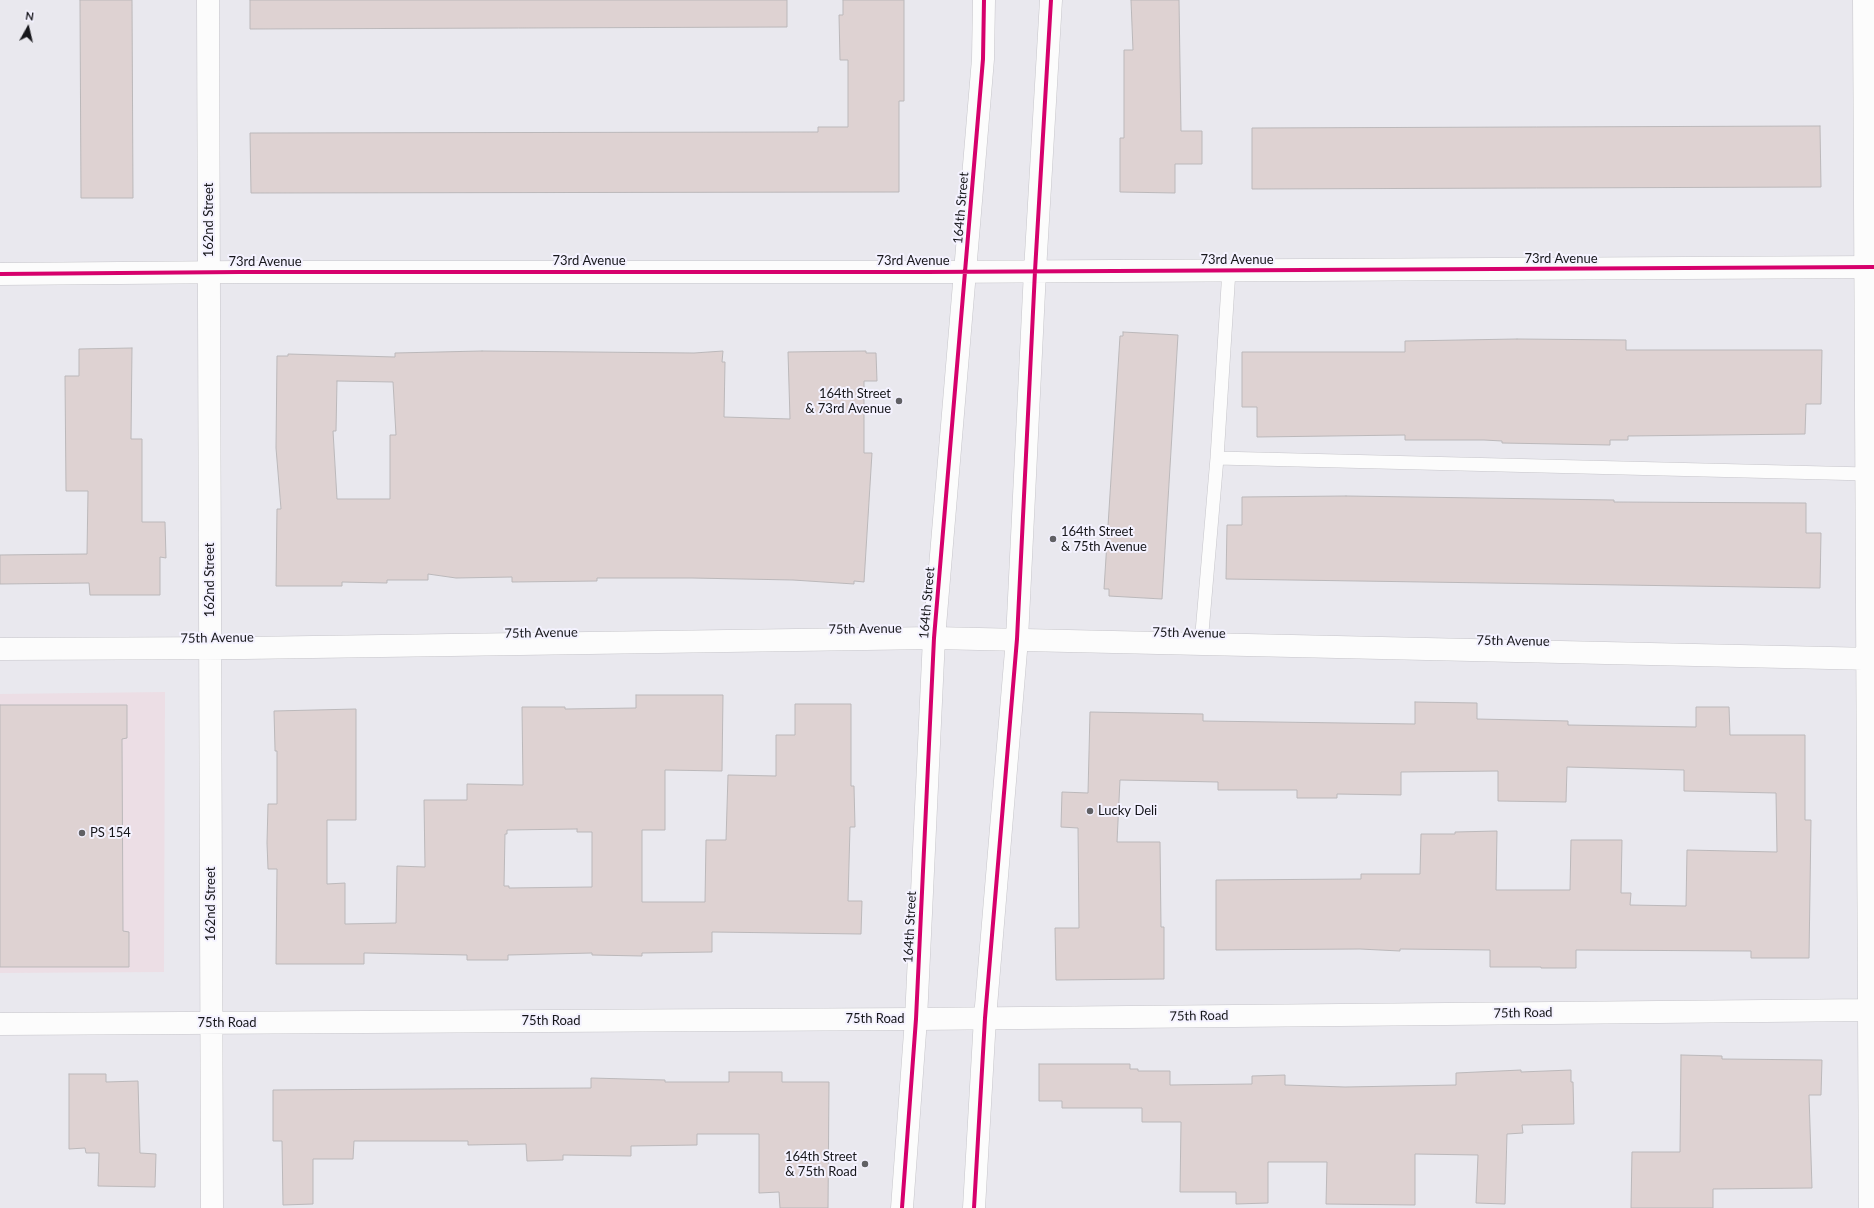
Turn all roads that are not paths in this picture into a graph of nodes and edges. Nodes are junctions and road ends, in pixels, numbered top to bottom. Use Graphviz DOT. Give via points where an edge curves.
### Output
graph roads {
  1 [pos="208,0"];
  2 [pos="984,0"];
  3 [pos="1051,0"];
  4 [pos="1864,0"];
  5 [pos="1870,267"];
  6 [pos="1229,270"];
  7 [pos="966,271"];
  8 [pos="1035,271"];
  9 [pos="210,272"];
  10 [pos="0,274"];
  11 [pos="1217,458"];
  12 [pos="1867,474"];
  13 [pos="934,638"];
  14 [pos="1017,639"];
  15 [pos="1201,644"];
  16 [pos="210,648"];
  17 [pos="0,650"];
  18 [pos="1871,659"];
  19 [pos="1870,1010"];
  20 [pos="985,1018"];
  21 [pos="916,1019"];
  22 [pos="211,1023"];
  23 [pos="0,1024"];
  24 [pos="212,1208"];
  25 [pos="902,1208"];
  26 [pos="974,1208"];
  27 [pos="1870,1208"];
  1 -- 9 [label="street, 162nd Street"];
  2 -- 7 [label="street, 164th Street" via="983,59"];
  3 -- 8 [label="street"];
  4 -- 5 [label="street"];
  5 -- 6 [label="street, 73rd Avenue"];
  5 -- 12 [label="street"];
  6 -- 8 [label="street, 73rd Avenue"];
  6 -- 11 [label="lane"];
  7 -- 8 [label="street, 73rd Avenue"];
  7 -- 9 [label="street, 73rd Avenue"];
  7 -- 13 [label="street, 164th Street"];
  8 -- 14 [label="street"];
  9 -- 10 [label="street, 73rd Avenue"];
  9 -- 16 [label="street, 162nd Street"];
  11 -- 12 [label="lane"];
  11 -- 15 [label="lane"];
  12 -- 18 [label="street"];
  13 -- 14 [label="street, 75th Avenue"];
  13 -- 16 [label="street, 75th Avenue"];
  13 -- 21 [label="street, 164th Street"];
  14 -- 15 [label="street, 75th Avenue"];
  14 -- 20 [label="street"];
  15 -- 18 [label="street, 75th Avenue"];
  16 -- 17 [label="street, 75th Avenue"];
  16 -- 22 [label="street, 162nd Street"];
  18 -- 19 [label="street"];
  19 -- 20 [label="street, 75th Road"];
  19 -- 27 [label="street"];
  20 -- 21 [label="street, 75th Road"];
  20 -- 26 [label="street"];
  21 -- 22 [label="street, 75th Road"];
  21 -- 25 [label="street, 164th Street"];
  22 -- 23 [label="street, 75th Road"];
  22 -- 24 [label="street, 162nd Street"];
}
